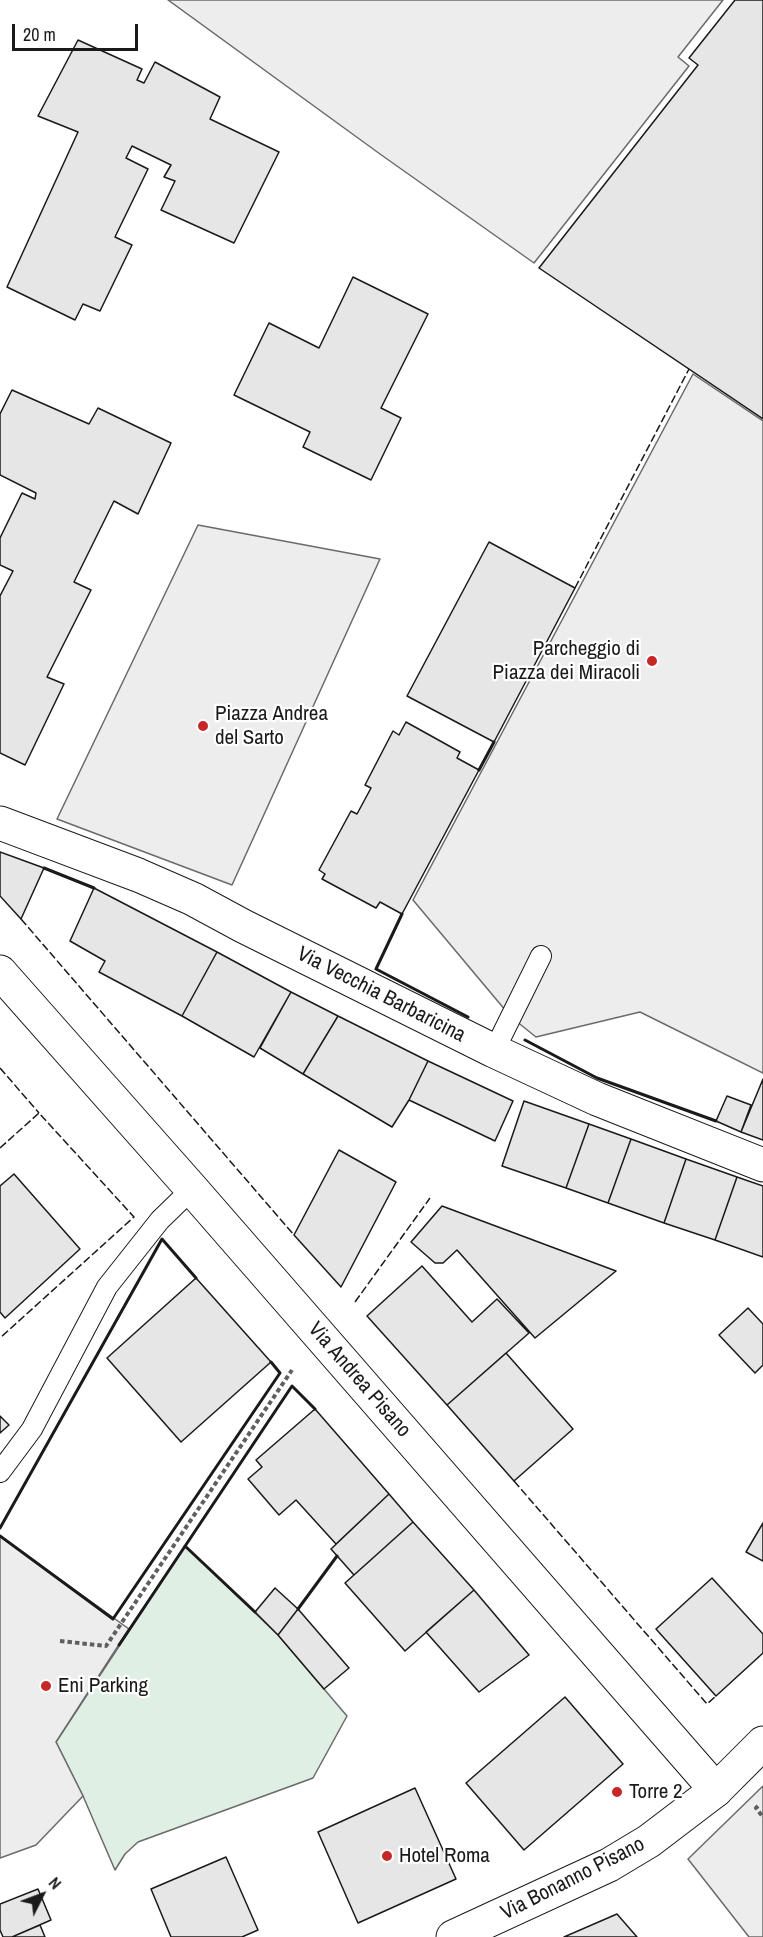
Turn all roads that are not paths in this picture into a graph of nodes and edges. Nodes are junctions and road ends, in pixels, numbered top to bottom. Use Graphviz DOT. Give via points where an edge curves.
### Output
graph roads {
  1 [pos="0,823"];
  2 [pos="541,956"];
  3 [pos="0,972"];
  4 [pos="494,1051"];
  5 [pos="763,1165"];
  6 [pos="192,1189"];
  7 [pos="0,1472"];
  8 [pos="763,1743"];
  9 [pos="716,1790"];
  10 [pos="453,1937"];
  1 -- 4 [label="street, Via Vecchia Barbaricina" via="193,899"];
  2 -- 4 [label="lane"];
  3 -- 6 [label="street, Via Andrea Pisano"];
  4 -- 5 [label="street, Via Vecchia Barbaricina" via="597,1099"];
  6 -- 7 [label="lane" via="160,1220 107,1287 32,1429"];
  6 -- 9 [label="street, Via Andrea Pisano"];
  8 -- 9 [label="street, Via Bonanno Pisano"];
  9 -- 10 [label="street, Via Bonanno Pisano" via="649,1841 609,1865"];
}
